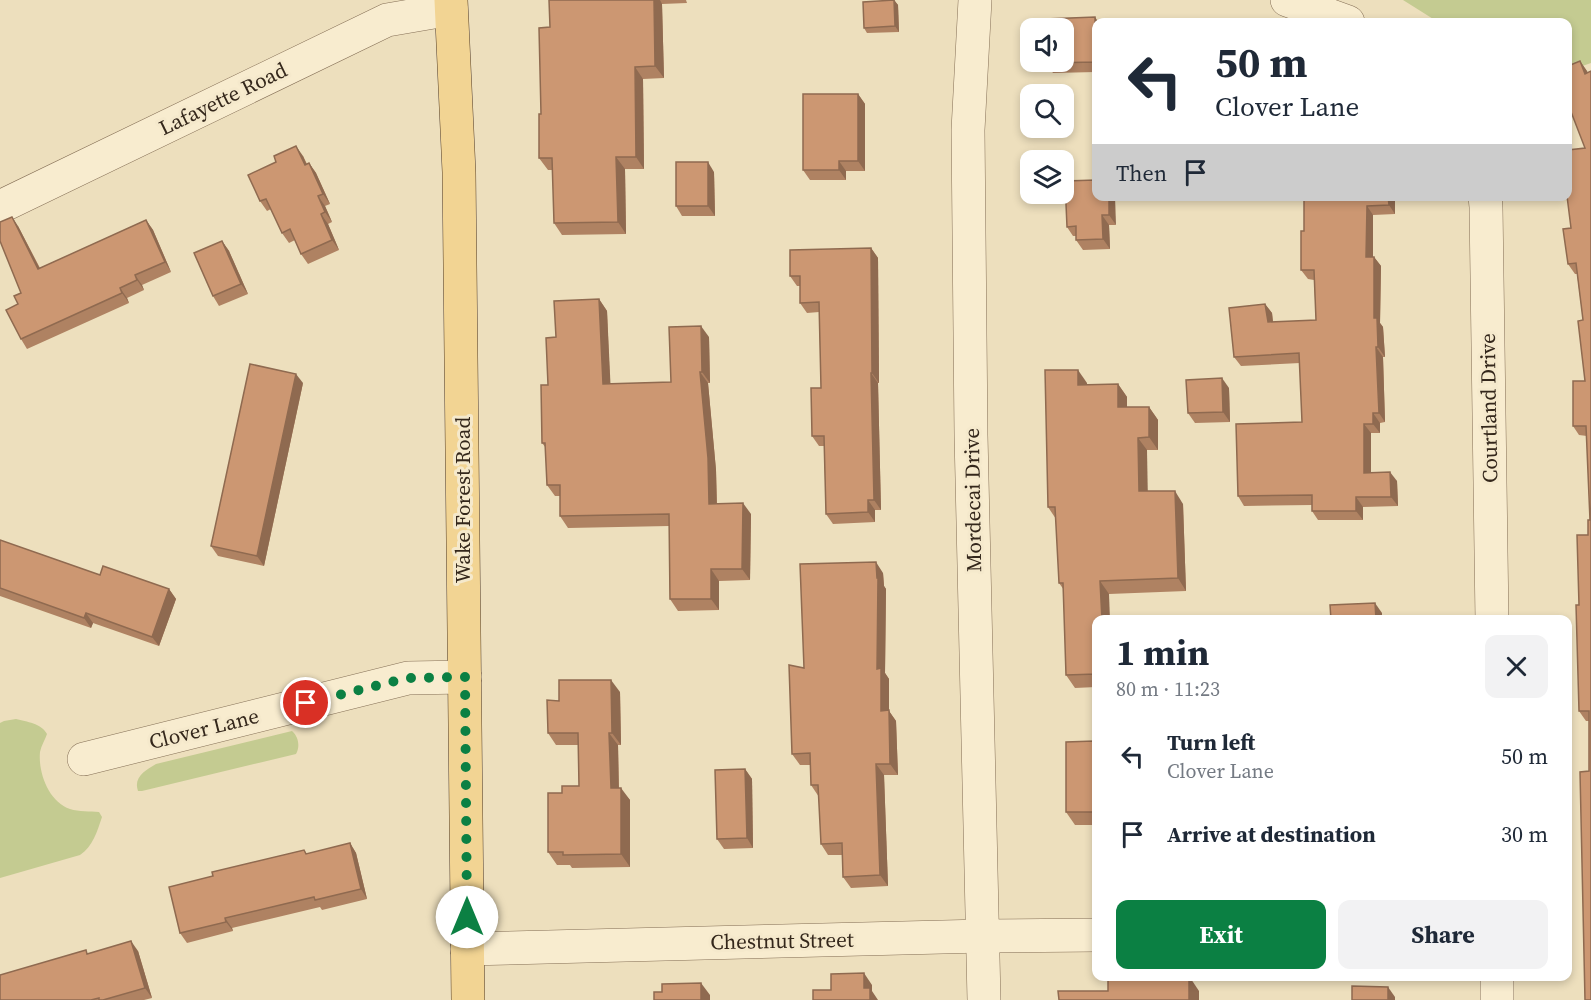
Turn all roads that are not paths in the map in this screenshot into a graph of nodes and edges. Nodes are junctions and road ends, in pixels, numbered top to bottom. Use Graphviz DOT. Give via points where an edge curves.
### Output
graph roads {
  1 [pos="975,0"];
  2 [pos="1287,0"];
  3 [pos="451,4"];
  4 [pos="1337,18"];
  5 [pos="1485,201"];
  6 [pos="0,207"];
  7 [pos="1492,615"];
  8 [pos="465,677"];
  9 [pos="84,759"];
  10 [pos="1092,935"];
  11 [pos="983,936"];
  12 [pos="467,949"];
  13 [pos="1497,981"];
  14 [pos="468,1000"];
  15 [pos="984,1000"];
  16 [pos="1497,1000"];
  1 -- 11 [label="street, Mordecai Drive" via="968,130"];
  2 -- 4 [label="street"];
  3 -- 6 [label="street, Lafayette Road" via="387,20"];
  3 -- 8 [label="main road, Wake Forest Road" via="459,172"];
  5 -- 7 [label="street, Courtland Drive"];
  8 -- 9 [label="street, Clover Lane" via="408,678"];
  8 -- 12 [label="main road, Wake Forest Road"];
  10 -- 11 [label="street, Chestnut Street"];
  11 -- 12 [label="street, Chestnut Street"];
  11 -- 15 [label="street, Mordecai Drive"];
  12 -- 14 [label="main road, Wake Forest Road"];
  13 -- 16 [label="street"];
}
